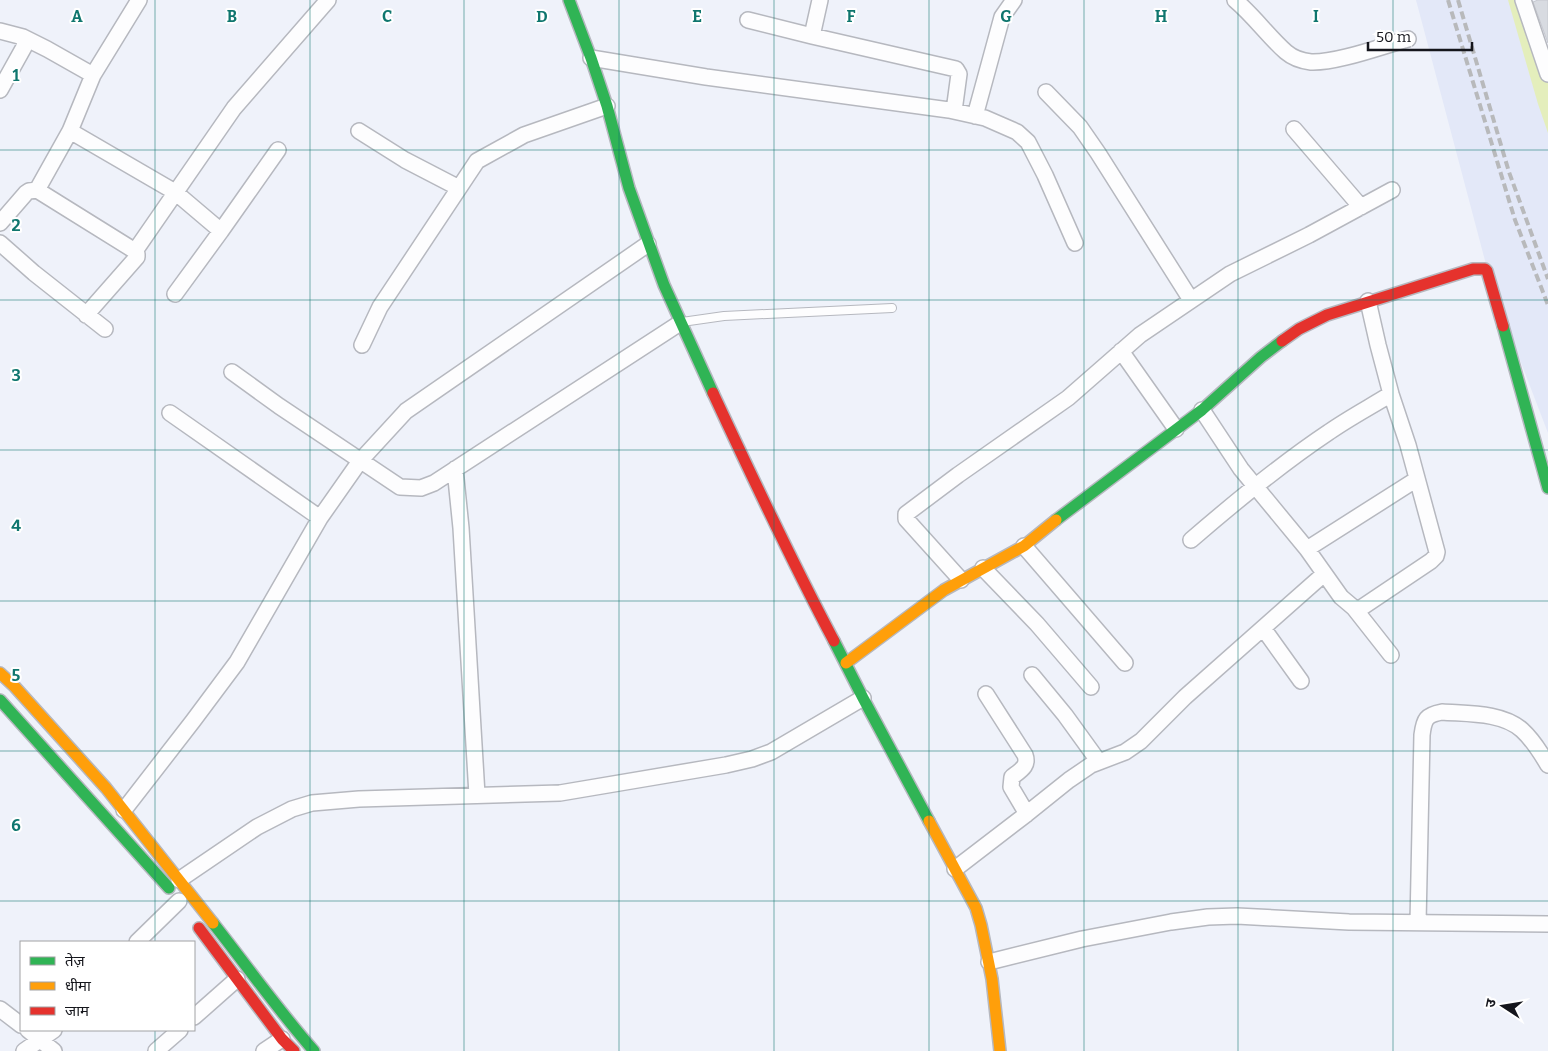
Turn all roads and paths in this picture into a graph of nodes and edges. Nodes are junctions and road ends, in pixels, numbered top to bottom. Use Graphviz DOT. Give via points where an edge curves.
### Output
graph roads {
  1 [pos="139,0"];
  2 [pos="328,0"];
  3 [pos="569,0"];
  4 [pos="820,0"];
  5 [pos="1014,0"];
  6 [pos="1235,0"];
  7 [pos="1524,0"];
  8 [pos="748,20"];
  9 [pos="0,31"];
  10 [pos="812,36"];
  11 [pos="25,39"];
  12 [pos="1408,39"];
  13 [pos="591,58"];
  14 [pos="1548,73"];
  15 [pos="93,75"];
  16 [pos="1,85"];
  17 [pos="1046,92"];
  18 [pos="607,106"];
  19 [pos="954,111"];
  20 [pos="975,116"];
  21 [pos="1294,128"];
  22 [pos="70,131"];
  23 [pos="359,131"];
  24 [pos="278,150"];
  25 [pos="459,188"];
  26 [pos="37,190"];
  27 [pos="1392,190"];
  28 [pos="176,192"];
  29 [pos="1361,207"];
  30 [pos="0,223"];
  31 [pos="221,231"];
  32 [pos="0,243"];
  33 [pos="1075,243"];
  34 [pos="648,244"];
  35 [pos="134,251"];
  36 [pos="175,294"];
  37 [pos="1191,300"];
  38 [pos="1368,301"];
  39 [pos="892,308"];
  40 [pos="86,314"];
  41 [pos="680,323"];
  42 [pos="105,330"];
  43 [pos="362,345"];
  44 [pos="1121,351"];
  45 [pos="232,372"];
  46 [pos="1391,394"];
  47 [pos="1202,410"];
  48 [pos="170,413"];
  49 [pos="1176,429"];
  50 [pos="360,460"];
  51 [pos="455,469"];
  52 [pos="1417,479"];
  53 [pos="1255,487"];
  54 [pos="1548,488"];
  55 [pos="320,518"];
  56 [pos="1191,540"];
  57 [pos="1024,546"];
  58 [pos="1307,549"];
  59 [pos="983,568"];
  60 [pos="1324,574"];
  61 [pos="961,580"];
  62 [pos="1354,608"];
  63 [pos="1263,628"];
  64 [pos="1391,656"];
  65 [pos="1125,662"];
  66 [pos="846,663"];
  67 [pos="0,673"];
  68 [pos="1032,675"];
  69 [pos="1301,681"];
  70 [pos="1092,687"];
  71 [pos="986,694"];
  72 [pos="863,698"];
  73 [pos="0,700"];
  74 [pos="1099,762"];
  75 [pos="1548,765"];
  76 [pos="477,795"];
  77 [pos="124,810"];
  78 [pos="1027,814"];
  79 [pos="955,869"];
  80 [pos="179,880"];
  81 [pos="185,909"];
  82 [pos="1418,923"];
  83 [pos="1548,924"];
  84 [pos="138,941"];
  85 [pos="989,962"];
  86 [pos="237,979"];
  87 [pos="0,1009"];
  88 [pos="195,1017"];
  89 [pos="20,1024"];
  90 [pos="29,1031"];
  91 [pos="53,1031"];
  92 [pos="179,1031"];
  93 [pos="282,1038"];
  94 [pos="41,1040"];
  95 [pos="24,1051"];
  96 [pos="54,1051"];
  97 [pos="156,1051"];
  98 [pos="264,1051"];
  99 [pos="294,1051"];
  100 [pos="314,1051"];
  101 [pos="1000,1051"];
  1 -- 15 [label="street"];
  2 -- 28 [label="street" via="234,108"];
  3 -- 13 [label="street"];
  4 -- 10 [label="street"];
  5 -- 20 [label="street" via="1002,16"];
  6 -- 12 [label="street" via="1287,53 1298,60 1312,62 1340,58"];
  7 -- 14 [label="street"];
  8 -- 10 [label="street"];
  9 -- 11 [label="street"];
  10 -- 19 [label="street" via="956,69 960,74"];
  11 -- 15 [label="street"];
  11 -- 16 [label="street" via="24,47"];
  13 -- 18 [label="street"];
  13 -- 19 [label="street"];
  15 -- 22 [label="street"];
  17 -- 37 [label="street" via="1080,127"];
  18 -- 25 [label="street" via="524,135 477,161"];
  18 -- 34 [label="street" via="628,188"];
  19 -- 20 [label="street"];
  20 -- 33 [label="street" via="1017,132 1028,142"];
  21 -- 29 [label="street"];
  22 -- 26 [label="street"];
  22 -- 28 [label="street"];
  23 -- 25 [label="street"];
  24 -- 31 [label="street"];
  25 -- 43 [label="street" via="380,307"];
  26 -- 30 [label="street" via="26,193"];
  26 -- 35 [label="street"];
  27 -- 29 [label="street"];
  28 -- 31 [label="street"];
  28 -- 35 [label="street"];
  29 -- 37 [label="street" via="1230,274"];
  31 -- 36 [label="street"];
  32 -- 40 [label="street"];
  34 -- 41 [label="street"];
  34 -- 50 [label="street" via="406,412"];
  35 -- 40 [label="street" via="137,257"];
  37 -- 44 [label="street"];
  38 -- 46 [label="street"];
  38 -- 47 [label="street" via="1315,321 1286,338"];
  38 -- 54 [label="street" via="1473,269 1485,269 1504,326"];
  39 -- 41 [label="lane" via="724,316"];
  40 -- 42 [label="street"];
  41 -- 51 [label="street"];
  41 -- 66 [label="street" via="760,498"];
  44 -- 49 [label="street"];
  44 -- 61 [label="street" via="1068,398 906,514 906,519"];
  45 -- 50 [label="street"];
  46 -- 52 [label="street"];
  46 -- 53 [label="street" via="1329,432"];
  47 -- 49 [label="street"];
  47 -- 53 [label="street"];
  48 -- 55 [label="street"];
  49 -- 57 [label="street"];
  50 -- 51 [label="street" via="400,487 410,488 434,483"];
  50 -- 55 [label="street"];
  51 -- 76 [label="street"];
  52 -- 58 [label="street"];
  52 -- 62 [label="street" via="1436,556 1361,608"];
  53 -- 56 [label="street"];
  53 -- 58 [label="street"];
  55 -- 77 [label="street" via="237,662"];
  57 -- 59 [label="street"];
  57 -- 65 [label="street"];
  58 -- 60 [label="street"];
  59 -- 61 [label="street"];
  59 -- 70 [label="street"];
  60 -- 62 [label="street"];
  60 -- 63 [label="street"];
  61 -- 66 [label="street"];
  62 -- 64 [label="street"];
  63 -- 69 [label="street"];
  63 -- 74 [label="street" via="1141,741 1125,752"];
  66 -- 72 [label="street"];
  67 -- 77 [label="street"];
  68 -- 74 [label="street"];
  71 -- 78 [label="street" via="1027,760 1012,777 1011,787"];
  72 -- 76 [label="street" via="771,752 752,759 560,793"];
  72 -- 79 [label="street"];
  73 -- 81 [label="street"];
  74 -- 78 [label="street" via="1068,780"];
  75 -- 82 [label="street" via="1521,729 1500,718 1442,712 1427,717 1422,734"];
  76 -- 80 [label="street" via="324,802 292,809 257,827"];
  77 -- 80 [label="street"];
  78 -- 79 [label="street"];
  79 -- 85 [label="street" via="976,908"];
  80 -- 100 [label="street"];
  81 -- 84 [label="street"];
  81 -- 86 [label="street"];
  82 -- 83 [label="street"];
  82 -- 85 [label="street" via="1208,917 1082,939"];
  85 -- 101 [label="street"];
  86 -- 88 [label="street"];
  86 -- 93 [label="street"];
  87 -- 89 [label="street"];
  90 -- 94 [label="street"];
  91 -- 94 [label="street"];
  92 -- 97 [label="street"];
  93 -- 98 [label="street"];
  93 -- 99 [label="street"];
  94 -- 95 [label="street"];
  94 -- 96 [label="street"];
}
